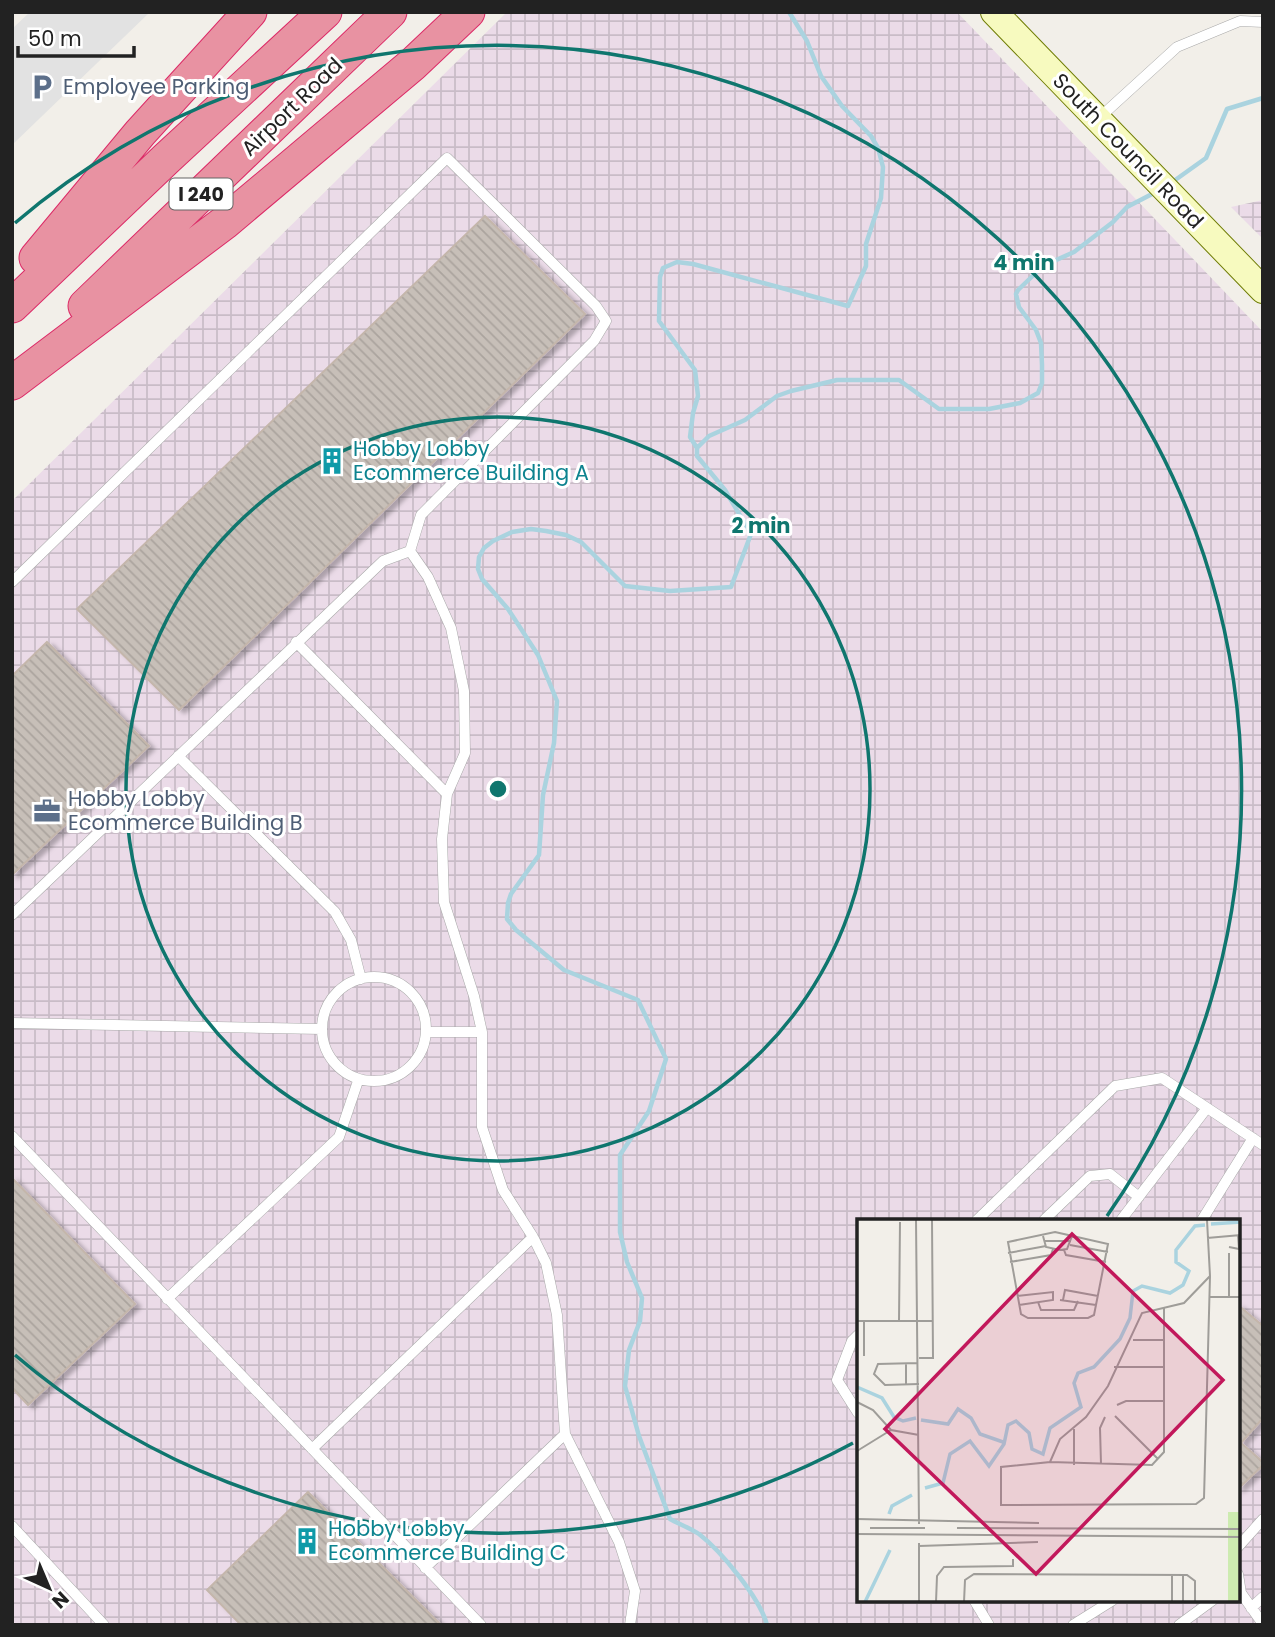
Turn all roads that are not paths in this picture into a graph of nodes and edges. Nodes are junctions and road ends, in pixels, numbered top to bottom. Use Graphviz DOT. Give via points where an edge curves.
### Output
graph roads {
  1 [pos="250,12"];
  2 [pos="325,12"];
  3 [pos="390,12"];
  4 [pos="468,12"];
  5 [pos="994,12"];
  6 [pos="1241,17"];
  7 [pos="1263,22"];
  8 [pos="1097,120"];
  9 [pos="12,287"];
  10 [pos="1263,290"];
  11 [pos="12,306"];
  12 [pos="12,376"];
  13 [pos="12,383"];
  14 [pos="410,551"];
  15 [pos="12,582"];
  16 [pos="296,642"];
  17 [pos="178,756"];
  18 [pos="447,794"];
  19 [pos="12,915"];
  20 [pos="361,979"];
  21 [pos="12,1023"];
  22 [pos="322,1029"];
  23 [pos="427,1032"];
  24 [pos="482,1032"];
  25 [pos="358,1081"];
  26 [pos="1207,1108"];
  27 [pos="12,1136"];
  28 [pos="1253,1138"];
  29 [pos="1263,1144"];
  30 [pos="1139,1197"];
  31 [pos="978,1219"];
  32 [pos="1045,1219"];
  33 [pos="1122,1219"];
  34 [pos="1203,1219"];
  35 [pos="533,1237"];
  36 [pos="167,1299"];
  37 [pos="857,1337"];
  38 [pos="857,1410"];
  39 [pos="565,1434"];
  40 [pos="312,1449"];
  41 [pos="1263,1519"];
  42 [pos="12,1526"];
  43 [pos="1242,1535"];
  44 [pos="425,1568"];
  45 [pos="1240,1586"];
  46 [pos="1263,1597"];
  47 [pos="975,1602"];
  48 [pos="1110,1602"];
  49 [pos="1210,1602"];
  50 [pos="1251,1608"];
  51 [pos="1263,1624"];
  52 [pos="104,1625"];
  53 [pos="481,1625"];
  54 [pos="630,1625"];
  55 [pos="989,1625"];
  56 [pos="1073,1625"];
  57 [pos="1179,1625"];
  1 -- 9 [label="highway" via="140,133"];
  2 -- 11 [label="highway, I 240"];
  3 -- 12 [label="highway, Airport Road / I 240"];
  4 -- 13 [label="highway" via="224,223"];
  5 -- 8 [label="main road, South Council Road"];
  6 -- 7 [label="lane"];
  6 -- 8 [label="lane" via="1177,47"];
  8 -- 10 [label="main road, South Council Road"];
  14 -- 15 [label="lane" via="421,515 594,341 606,321 447,158"];
  14 -- 16 [label="lane" via="383,561"];
  14 -- 18 [label="lane" via="428,577 451,628 464,691 466,752"];
  16 -- 17 [label="lane"];
  16 -- 18 [label="lane"];
  17 -- 19 [label="lane"];
  17 -- 20 [label="lane" via="335,912 351,940"];
  18 -- 24 [label="lane" via="442,839 444,902"];
  20 -- 22 [label="lane" via="329,1003"];
  20 -- 23 [label="lane" via="375,977 402,984 421,1005"];
  21 -- 22 [label="lane"];
  22 -- 25 [label="lane" via="330,1058"];
  23 -- 24 [label="lane"];
  23 -- 25 [label="lane" via="424,1048 402,1074 387,1080"];
  24 -- 35 [label="lane" via="482,1127 503,1190"];
  25 -- 36 [label="lane" via="339,1137"];
  26 -- 28 [label="lane"];
  26 -- 30 [label="lane"];
  26 -- 31 [label="lane" via="1161,1078 1115,1086"];
  27 -- 36 [label="lane"];
  28 -- 29 [label="lane"];
  28 -- 34 [label="lane"];
  30 -- 32 [label="lane" via="1110,1174 1090,1176"];
  30 -- 33 [label="lane"];
  35 -- 39 [label="lane" via="546,1264 557,1315"];
  35 -- 40 [label="lane"];
  36 -- 40 [label="lane"];
  37 -- 38 [label="lane" via="837,1380"];
  39 -- 44 [label="lane"];
  39 -- 54 [label="lane" via="619,1542 635,1591"];
  40 -- 44 [label="lane"];
  41 -- 43 [label="lane"];
  42 -- 52 [label="lane"];
  44 -- 53 [label="lane"];
  45 -- 50 [label="lane"];
  46 -- 50 [label="lane"];
  47 -- 55 [label="lane"];
  48 -- 56 [label="lane"];
  49 -- 57 [label="lane"];
  50 -- 51 [label="lane"];
}
